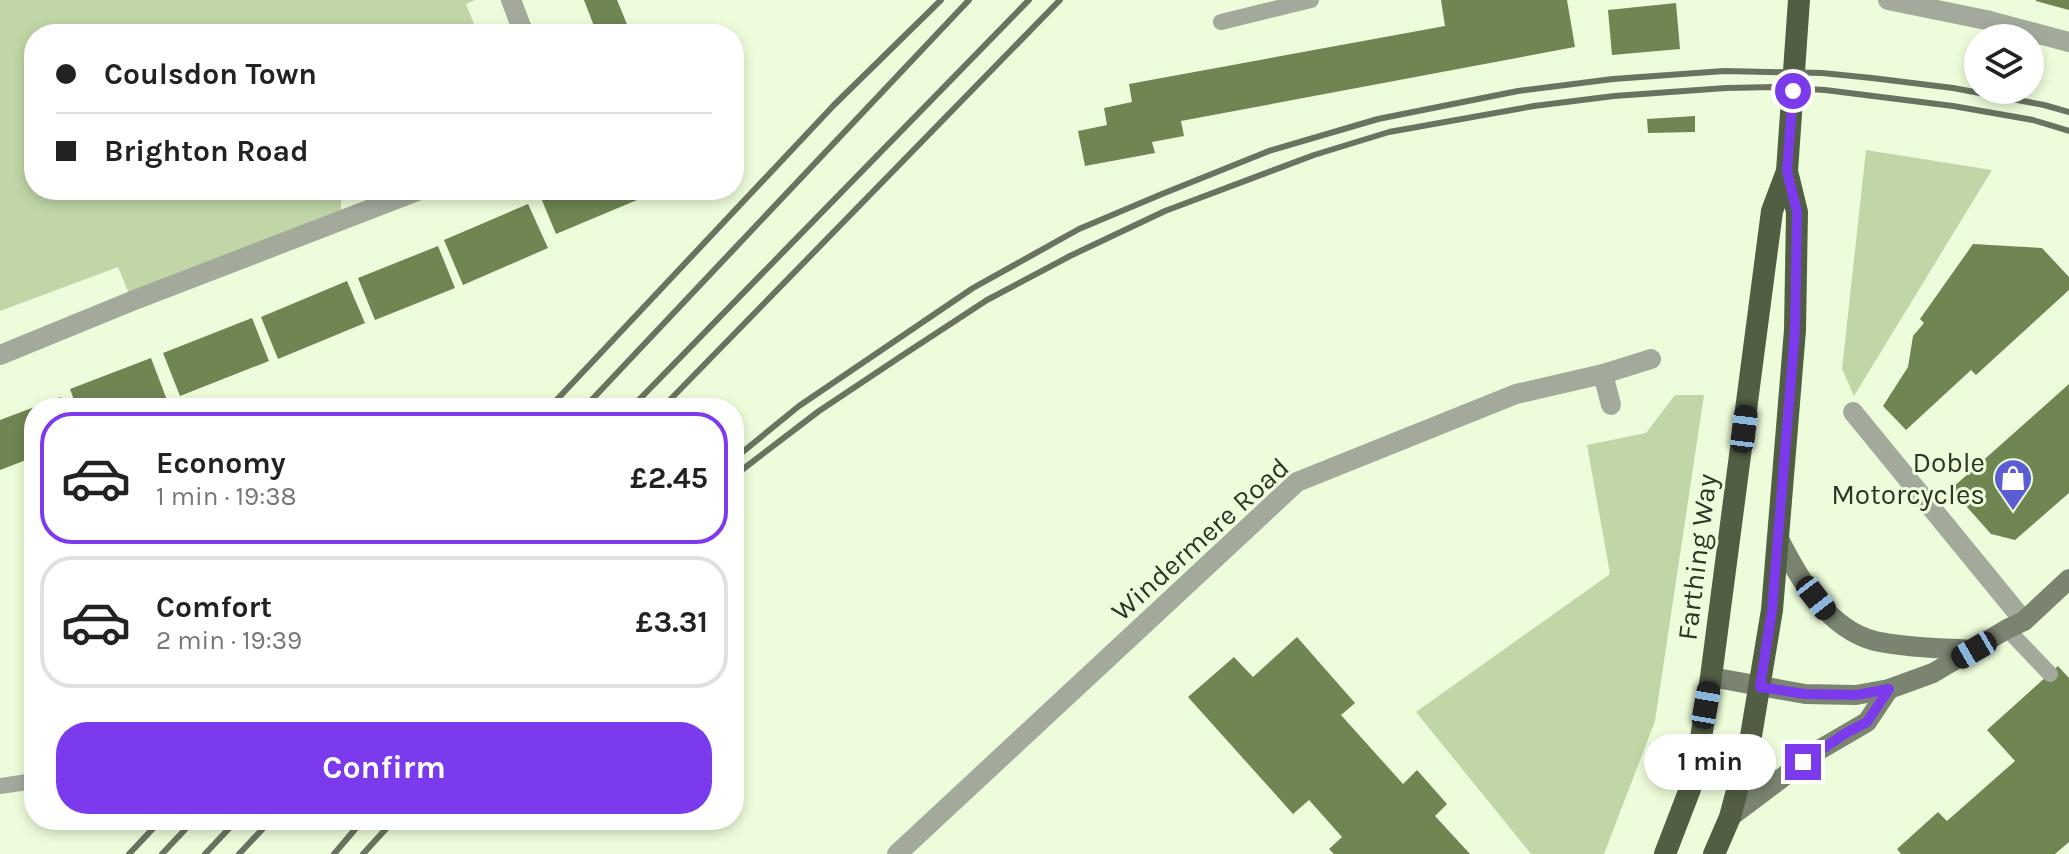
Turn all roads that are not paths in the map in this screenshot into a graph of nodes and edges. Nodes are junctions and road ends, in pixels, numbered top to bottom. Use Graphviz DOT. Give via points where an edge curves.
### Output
graph roads {
  1 [pos="511,0"];
  2 [pos="1311,0"];
  3 [pos="1799,0"];
  4 [pos="1888,0"];
  5 [pos="1221,22"];
  6 [pos="520,24"];
  7 [pos="2069,42"];
  8 [pos="1787,171"];
  9 [pos="394,200"];
  10 [pos="0,355"];
  11 [pos="1651,359"];
  12 [pos="1603,374"];
  13 [pos="1611,405"];
  14 [pos="1853,412"];
  15 [pos="1779,539"];
  16 [pos="2069,579"];
  17 [pos="2015,625"];
  18 [pos="1974,650"];
  19 [pos="2050,674"];
  20 [pos="1711,677"];
  21 [pos="1760,687"];
  22 [pos="1889,689"];
  23 [pos="24,782"];
  24 [pos="0,786"];
  25 [pos="1730,817"];
  26 [pos="897,854"];
  27 [pos="1665,854"];
  28 [pos="1714,854"];
  1 -- 6 [label="street"];
  2 -- 5 [label="lane"];
  3 -- 8 [label="highway, Farthing Way"];
  4 -- 7 [label="street"];
  8 -- 15 [label="highway, Farthing Way" via="1797,212 1795,330"];
  8 -- 20 [label="highway, Farthing Way" via="1772,211"];
  9 -- 10 [label="street"];
  11 -- 12 [label="street, Windermere Road"];
  12 -- 13 [label="street"];
  12 -- 26 [label="street, Windermere Road" via="1516,394 1297,482"];
  14 -- 17 [label="street"];
  15 -- 18 [label="main road" via="1826,611 1855,633 1918,647"];
  15 -- 21 [label="highway, Farthing Way"];
  16 -- 17 [label="main road"];
  17 -- 18 [label="main road"];
  17 -- 19 [label="lane"];
  18 -- 22 [label="main road"];
  20 -- 21 [label="main road"];
  20 -- 27 [label="highway, Farthing Way" via="1690,789"];
  21 -- 22 [label="main road" via="1856,695"];
  21 -- 25 [label="highway, Farthing Way"];
  22 -- 25 [label="main road" via="1867,722 1819,750"];
  23 -- 24 [label="lane"];
  25 -- 28 [label="highway, Farthing Way"];
}
